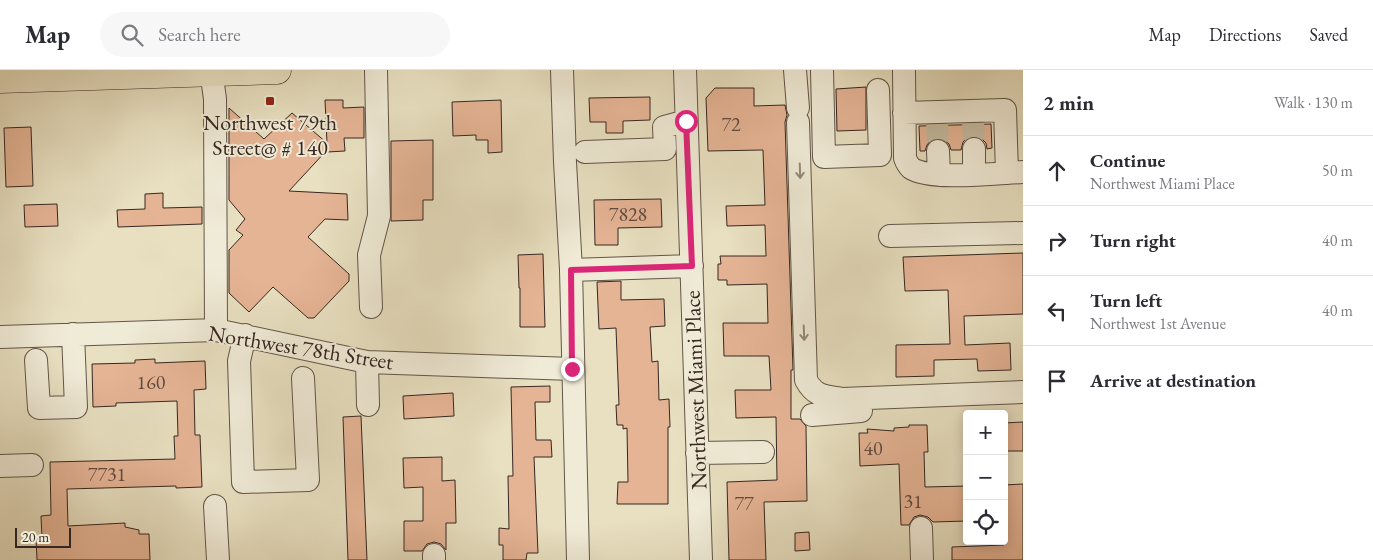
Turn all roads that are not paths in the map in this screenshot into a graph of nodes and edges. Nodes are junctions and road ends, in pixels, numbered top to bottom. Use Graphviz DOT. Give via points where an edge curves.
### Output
graph roads {
  1 [pos="277,70"];
  2 [pos="376,70"];
  3 [pos="562,70"];
  4 [pos="685,70"];
  5 [pos="795,70"];
  6 [pos="822,70"];
  7 [pos="904,70"];
  8 [pos="211,71"];
  9 [pos="165,72"];
  10 [pos="116,73"];
  11 [pos="0,79"];
  12 [pos="878,90"];
  13 [pos="904,113"];
  14 [pos="686,121"];
  15 [pos="974,149"];
  16 [pos="938,150"];
  17 [pos="585,152"];
  18 [pos="1015,172"];
  19 [pos="974,174"];
  20 [pos="939,176"];
  21 [pos="1023,233"];
  22 [pos="890,236"];
  23 [pos="692,266"];
  24 [pos="571,270"];
  25 [pos="370,307"];
  26 [pos="216,330"];
  27 [pos="73,334"];
  28 [pos="245,336"];
  29 [pos="0,337"];
  30 [pos="36,360"];
  31 [pos="366,362"];
  32 [pos="572,369"];
  33 [pos="303,378"];
  34 [pos="1023,392"];
  35 [pos="901,396"];
  36 [pos="368,405"];
  37 [pos="812,414"];
  38 [pos="763,452"];
  39 [pos="697,453"];
  40 [pos="32,465"];
  41 [pos="0,466"];
  42 [pos="215,506"];
  43 [pos="922,528"];
  44 [pos="218,560"];
  45 [pos="578,560"];
  46 [pos="701,560"];
  47 [pos="922,560"];
  1 -- 8 [label="main road"];
  2 -- 25 [label="street" via="379,216 368,256"];
  3 -- 24 [label="street"];
  4 -- 14 [label="street, Northwest Miami Place"];
  5 -- 35 [label="street, one-way" via="806,380 819,395 842,399"];
  6 -- 12 [label="street" via="824,157 880,155"];
  7 -- 13 [label="street"];
  8 -- 9 [label="main road"];
  8 -- 26 [label="street" via="215,100"];
  9 -- 10 [label="main road"];
  10 -- 11 [label="main road"];
  13 -- 18 [label="street" via="973,115 1005,110"];
  13 -- 20 [label="street" via="905,158 909,167"];
  14 -- 17 [label="street" via="664,127 665,149"];
  14 -- 23 [label="street, Northwest Miami Place"];
  15 -- 19 [label="street"];
  16 -- 20 [label="street"];
  18 -- 19 [label="street"];
  19 -- 20 [label="street"];
  21 -- 22 [label="street"];
  23 -- 24 [label="street"];
  23 -- 39 [label="street, Northwest Miami Place"];
  24 -- 32 [label="street"];
  26 -- 27 [label="street, Northwest 78th Street"];
  26 -- 28 [label="street, Northwest 78th Street"];
  27 -- 29 [label="street, Northwest 78th Street"];
  27 -- 30 [label="street" via="76,407 39,408"];
  28 -- 31 [label="street, Northwest 78th Street"];
  28 -- 33 [label="street" via="239,361 244,482 308,480"];
  31 -- 32 [label="street, Northwest 78th Street"];
  31 -- 36 [label="street"];
  32 -- 45 [label="street"];
  34 -- 35 [label="street"];
  35 -- 37 [label="street" via="895,409"];
  38 -- 39 [label="street"];
  39 -- 46 [label="street, Northwest Miami Place"];
  40 -- 41 [label="street"];
  42 -- 44 [label="street"];
  43 -- 47 [label="street"];
}
